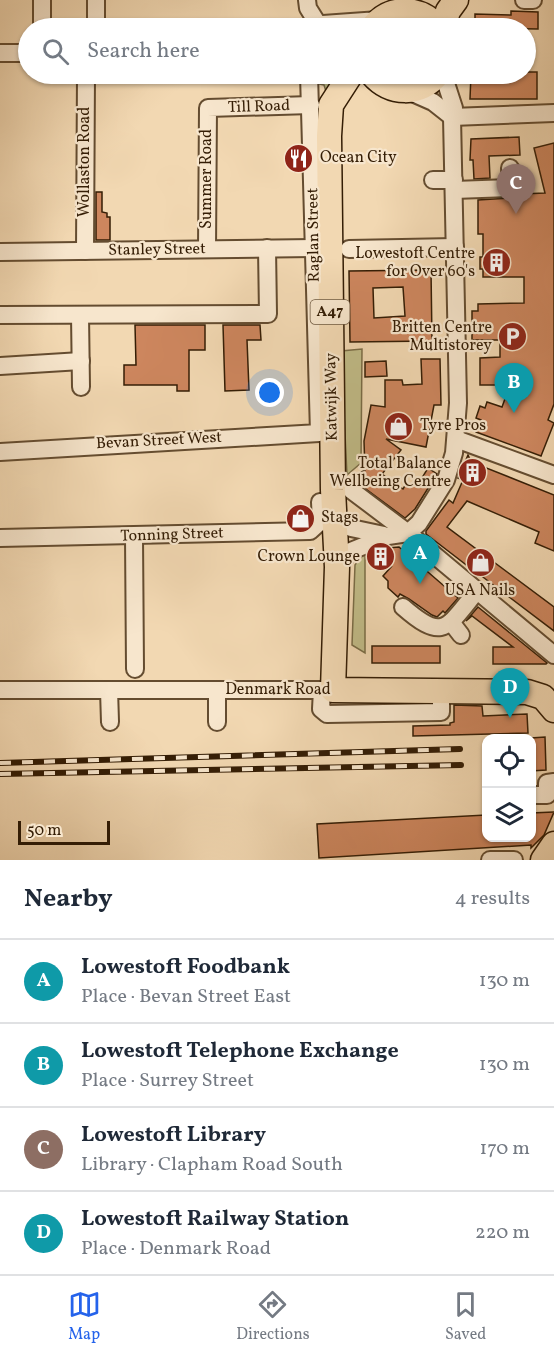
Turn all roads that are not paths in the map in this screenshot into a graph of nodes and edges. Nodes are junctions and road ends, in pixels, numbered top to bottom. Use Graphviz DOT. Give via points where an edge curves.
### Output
graph roads {
  1 [pos="42,0"];
  2 [pos="96,0"];
  3 [pos="307,0"];
  4 [pos="420,0"];
  5 [pos="456,0"];
  6 [pos="524,0"];
  7 [pos="533,0"];
  8 [pos="42,18"];
  9 [pos="96,18"];
  10 [pos="317,18"];
  11 [pos="385,18"];
  12 [pos="386,18"];
  13 [pos="425,18"];
  14 [pos="446,18"];
  15 [pos="0,53"];
  16 [pos="18,53"];
  17 [pos="86,84"];
  18 [pos="313,84"];
  19 [pos="341,84"];
  20 [pos="390,84"];
  21 [pos="426,84"];
  22 [pos="446,84"];
  23 [pos="400,90"];
  24 [pos="321,105"];
  25 [pos="207,108"];
  26 [pos="554,113"];
  27 [pos="452,117"];
  28 [pos="510,168"];
  29 [pos="434,180"];
  30 [pos="454,185"];
  31 [pos="455,247"];
  32 [pos="267,248"];
  33 [pos="314,248"];
  34 [pos="207,249"];
  35 [pos="349,249"];
  36 [pos="85,251"];
  37 [pos="0,252"];
  38 [pos="0,315"];
  39 [pos="80,315"];
  40 [pos="81,361"];
  41 [pos="0,366"];
  42 [pos="81,387"];
  43 [pos="319,434"];
  44 [pos="456,439"];
  45 [pos="0,452"];
  46 [pos="554,475"];
  47 [pos="351,490"];
  48 [pos="327,511"];
  49 [pos="408,533"];
  50 [pos="388,536"];
  51 [pos="134,537"];
  52 [pos="0,538"];
  53 [pos="337,567"];
  54 [pos="477,591"];
  55 [pos="403,607"];
  56 [pos="554,655"];
  57 [pos="135,669"];
  58 [pos="0,690"];
  59 [pos="109,690"];
  60 [pos="217,690"];
  61 [pos="327,690"];
  62 [pos="553,706"];
  63 [pos="110,722"];
  64 [pos="217,722"];
  65 [pos="554,782"];
  66 [pos="536,795"];
  67 [pos="554,844"];
  68 [pos="543,860"];
  1 -- 8 [label="street"];
  2 -- 9 [label="street"];
  3 -- 10 [label="street"];
  4 -- 11 [label="highway"];
  5 -- 14 [label="highway"];
  6 -- 7 [label="street"];
  12 -- 13 [label="highway" via="402,11"];
  15 -- 16 [label="street"];
  17 -- 36 [label="street, Wollaston Road"];
  18 -- 24 [label="street, Raglan Street"];
  19 -- 24 [label="highway"];
  20 -- 23 [label="highway"];
  21 -- 23 [label="highway"];
  22 -- 27 [label="street" via="454,108"];
  23 -- 24 [label="highway" via="358,89"];
  23 -- 27 [label="street" via="433,102"];
  24 -- 25 [label="street, Till Road"];
  24 -- 33 [label="street, Raglan Street"];
  24 -- 48 [label="highway, Katwijk Way / A47" via="329,267"];
  25 -- 34 [label="street, Summer Road"];
  26 -- 27 [label="street"];
  27 -- 30 [label="street"];
  28 -- 30 [label="street" via="511,188"];
  29 -- 30 [label="street"];
  30 -- 31 [label="street"];
  31 -- 35 [label="street"];
  31 -- 44 [label="street" via="459,403"];
  32 -- 33 [label="street, Stanley Street"];
  32 -- 34 [label="street, Stanley Street"];
  32 -- 39 [label="street" via="268,314"];
  33 -- 43 [label="street, Raglan Street"];
  34 -- 36 [label="street, Stanley Street"];
  36 -- 37 [label="street, Stanley Street"];
  38 -- 39 [label="street"];
  39 -- 40 [label="street"];
  40 -- 41 [label="street"];
  40 -- 42 [label="street"];
  43 -- 45 [label="street, Bevan Street West"];
  44 -- 46 [label="street"];
  44 -- 49 [label="street" via="446,480 419,523"];
  47 -- 49 [label="street"];
  48 -- 50 [label="street" via="351,528"];
  48 -- 51 [label="street, Tonning Street" via="310,531"];
  48 -- 53 [label="highway, Katwijk Way / A47"];
  49 -- 50 [label="street"];
  49 -- 54 [label="street"];
  50 -- 53 [label="street" via="351,551"];
  51 -- 52 [label="street, Tonning Street"];
  51 -- 57 [label="street"];
  53 -- 61 [label="highway, Katwijk Way / A47"];
  54 -- 55 [label="street" via="456,628 423,625"];
  54 -- 56 [label="street"];
  58 -- 59 [label="street, Denmark Road"];
  59 -- 60 [label="street, Denmark Road"];
  59 -- 63 [label="street"];
  60 -- 61 [label="street, Denmark Road"];
  60 -- 64 [label="street"];
  61 -- 62 [label="highway, Denmark Road" via="527,692 543,697"];
  65 -- 66 [label="street" via="547,783 547,795"];
  67 -- 68 [label="highway"];
}
